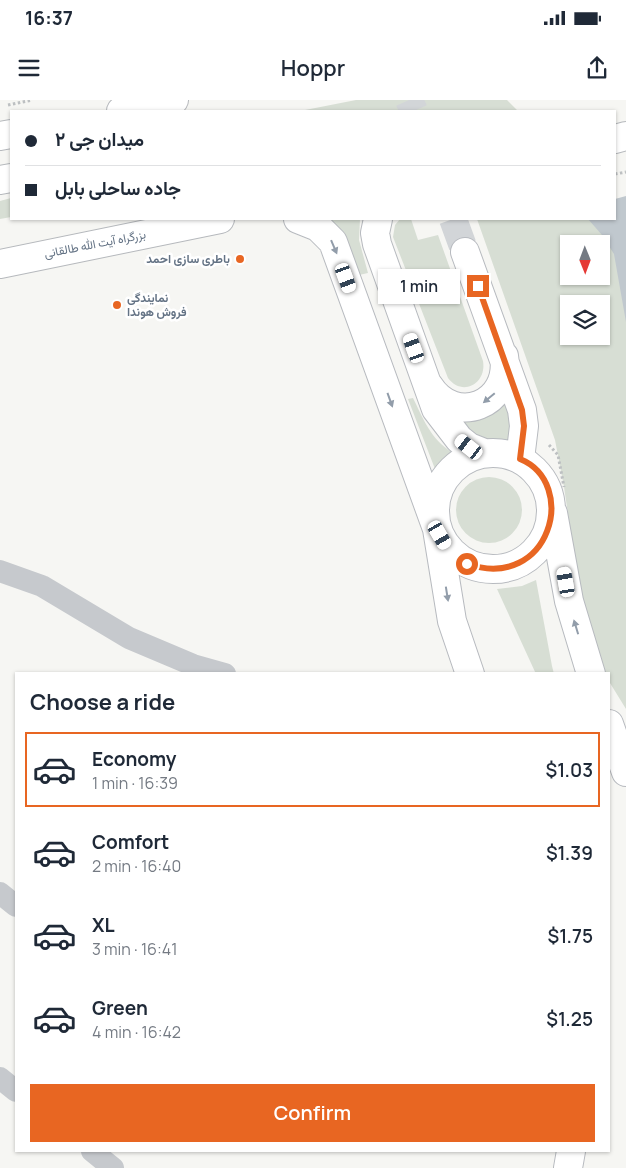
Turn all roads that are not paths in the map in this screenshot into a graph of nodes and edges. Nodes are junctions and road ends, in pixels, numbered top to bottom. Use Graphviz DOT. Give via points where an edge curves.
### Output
graph roads {
  1 [pos="169,101"];
  2 [pos="126,110"];
  3 [pos="163,220"];
  4 [pos="215,220"];
  5 [pos="300,220"];
  6 [pos="378,220"];
  7 [pos="138,236"];
  8 [pos="466,252"];
  9 [pos="0,264"];
  10 [pos="503,355"];
  11 [pos="427,383"];
  12 [pos="522,449"];
  13 [pos="484,453"];
  14 [pos="558,496"];
  15 [pos="437,529"];
  16 [pos="0,571"];
  17 [pos="217,672"];
  18 [pos="469,672"];
  19 [pos="590,672"];
  20 [pos="610,727"];
  21 [pos="626,772"];
  22 [pos="0,893"];
  23 [pos="15,905"];
  24 [pos="0,1078"];
  25 [pos="15,1090"];
  26 [pos="93,1152"];
  27 [pos="571,1152"];
  28 [pos="113,1168"];
  29 [pos="568,1168"];
  1 -- 2 [label="main road"];
  3 -- 7 [label="main road"];
  4 -- 7 [label="main road, بزرگراه آیت الله طالقانی"];
  5 -- 15 [label="main road, one-way" via="318,227 333,242"];
  6 -- 11 [label="main road" via="377,244"];
  7 -- 9 [label="main road, بزرگراه آیت الله طالقانی"];
  8 -- 10 [label="main road"];
  10 -- 11 [label="main road, one-way" via="505,367 501,384 490,399 479,405 455,407 434,395"];
  10 -- 12 [label="main road" via="522,410"];
  11 -- 13 [label="main road" via="436,409 451,430 469,447"];
  12 -- 13 [label="main road"];
  12 -- 14 [label="main road"];
  13 -- 15 [label="main road" via="459,462 441,483 434,508"];
  14 -- 15 [label="main road" via="541,544 521,562 508,567 487,569 467,564 446,546"];
  19 -- 14 [label="main road, one-way" via="569,601"];
  15 -- 18 [label="main road, one-way" via="452,621"];
  16 -- 17 [label="street" via="42,586 129,638"];
  20 -- 21 [label="main road"];
  22 -- 23 [label="street"];
  24 -- 25 [label="street"];
  26 -- 28 [label="street"];
  27 -- 29 [label="main road"];
}
